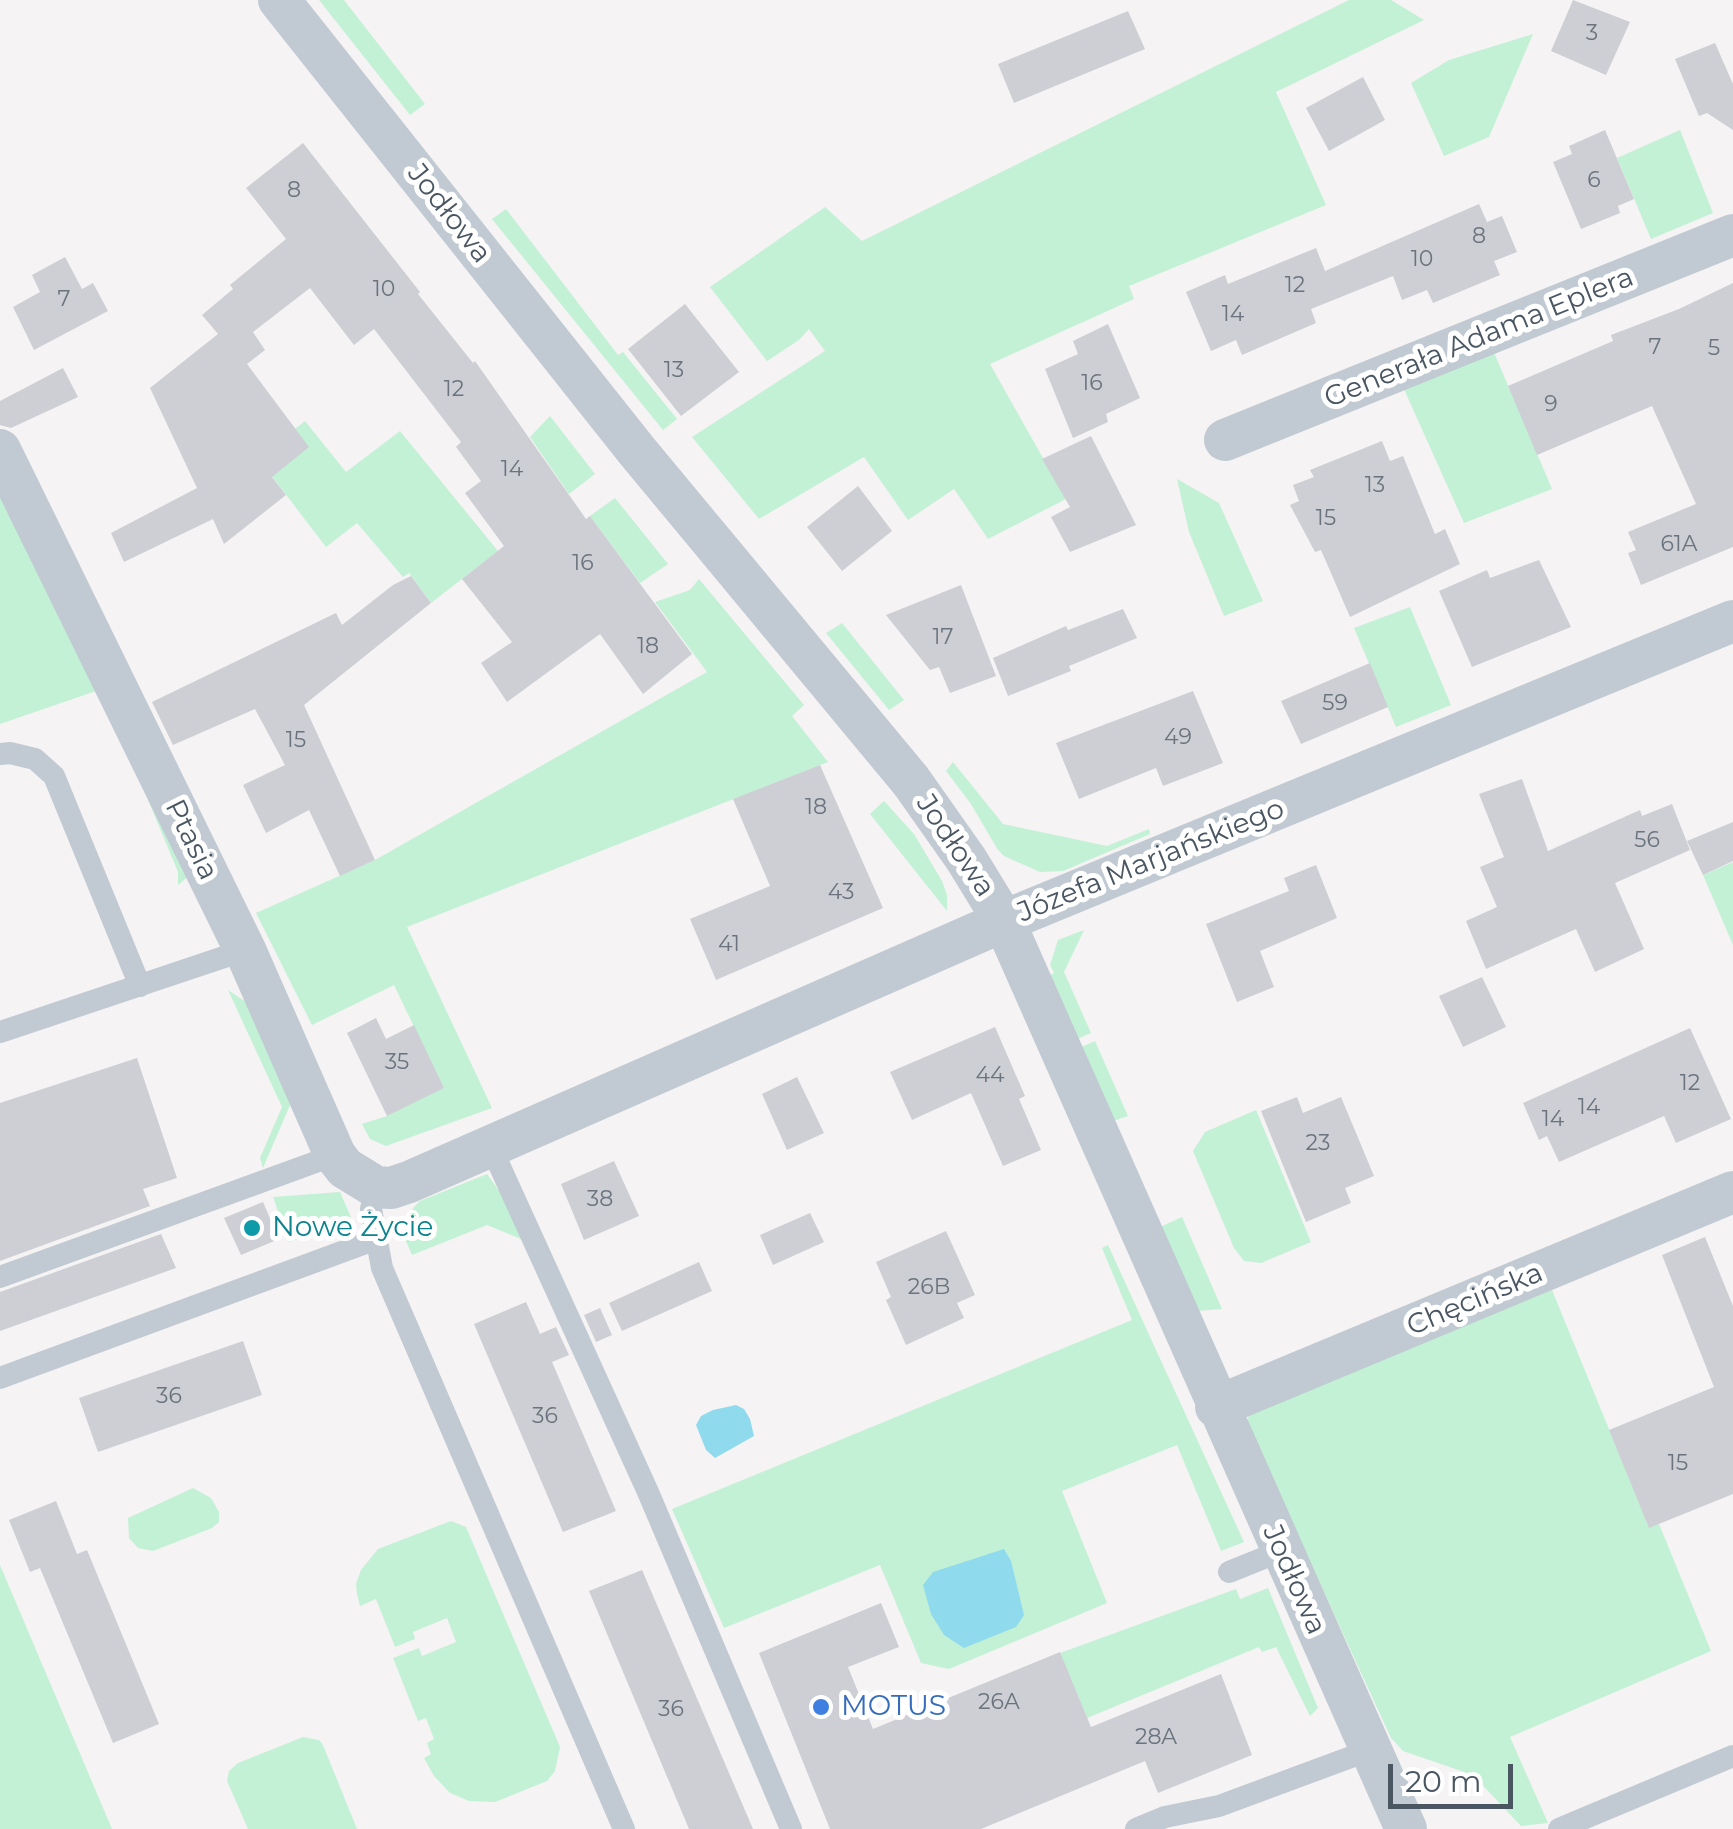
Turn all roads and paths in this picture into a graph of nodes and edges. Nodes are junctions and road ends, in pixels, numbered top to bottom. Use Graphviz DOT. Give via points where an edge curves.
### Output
graph roads {
  1 [pos="279,0"];
  2 [pos="1733,235"];
  3 [pos="1225,440"];
  4 [pos="0,450"];
  5 [pos="1733,621"];
  6 [pos="0,754"];
  7 [pos="1004,921"];
  8 [pos="245,950"];
  9 [pos="140,986"];
  10 [pos="0,1032"];
  11 [pos="491,1146"];
  12 [pos="334,1156"];
  13 [pos="392,1184"];
  14 [pos="1733,1192"];
  15 [pos="374,1240"];
  16 [pos="0,1277"];
  17 [pos="0,1378"];
  18 [pos="1216,1407"];
  19 [pos="1281,1551"];
  20 [pos="1229,1572"];
  21 [pos="1370,1750"];
  22 [pos="1733,1756"];
  23 [pos="624,1829"];
  24 [pos="791,1829"];
  25 [pos="1136,1829"];
  26 [pos="1406,1829"];
  27 [pos="1559,1829"];
  1 -- 7 [label="street, Jodłowa" via="637,450 912,781"];
  2 -- 3 [label="street, Generała Adama Eplera"];
  4 -- 8 [label="street, Ptasia"];
  5 -- 7 [label="street, Józefa Marjańskiego"];
  6 -- 9 [label="lane" via="35,759 54,776"];
  7 -- 11 [label="street, Józefa Marjańskiego"];
  7 -- 18 [label="street, Jodłowa"];
  8 -- 9 [label="lane"];
  8 -- 12 [label="street, Ptasia"];
  9 -- 10 [label="lane"];
  11 -- 13 [label="street, Józefa Marjańskiego"];
  11 -- 24 [label="lane"];
  12 -- 13 [label="street, Ptasia" via="346,1168"];
  12 -- 16 [label="lane"];
  13 -- 15 [label="lane" via="371,1209"];
  14 -- 18 [label="street, Chęcińska"];
  15 -- 17 [label="lane"];
  15 -- 23 [label="lane"];
  18 -- 19 [label="street, Jodłowa"];
  19 -- 20 [label="lane"];
  19 -- 21 [label="street, Jodłowa"];
  21 -- 25 [label="lane"];
  21 -- 26 [label="street, Jodłowa"];
  22 -- 27 [label="lane"];
}
